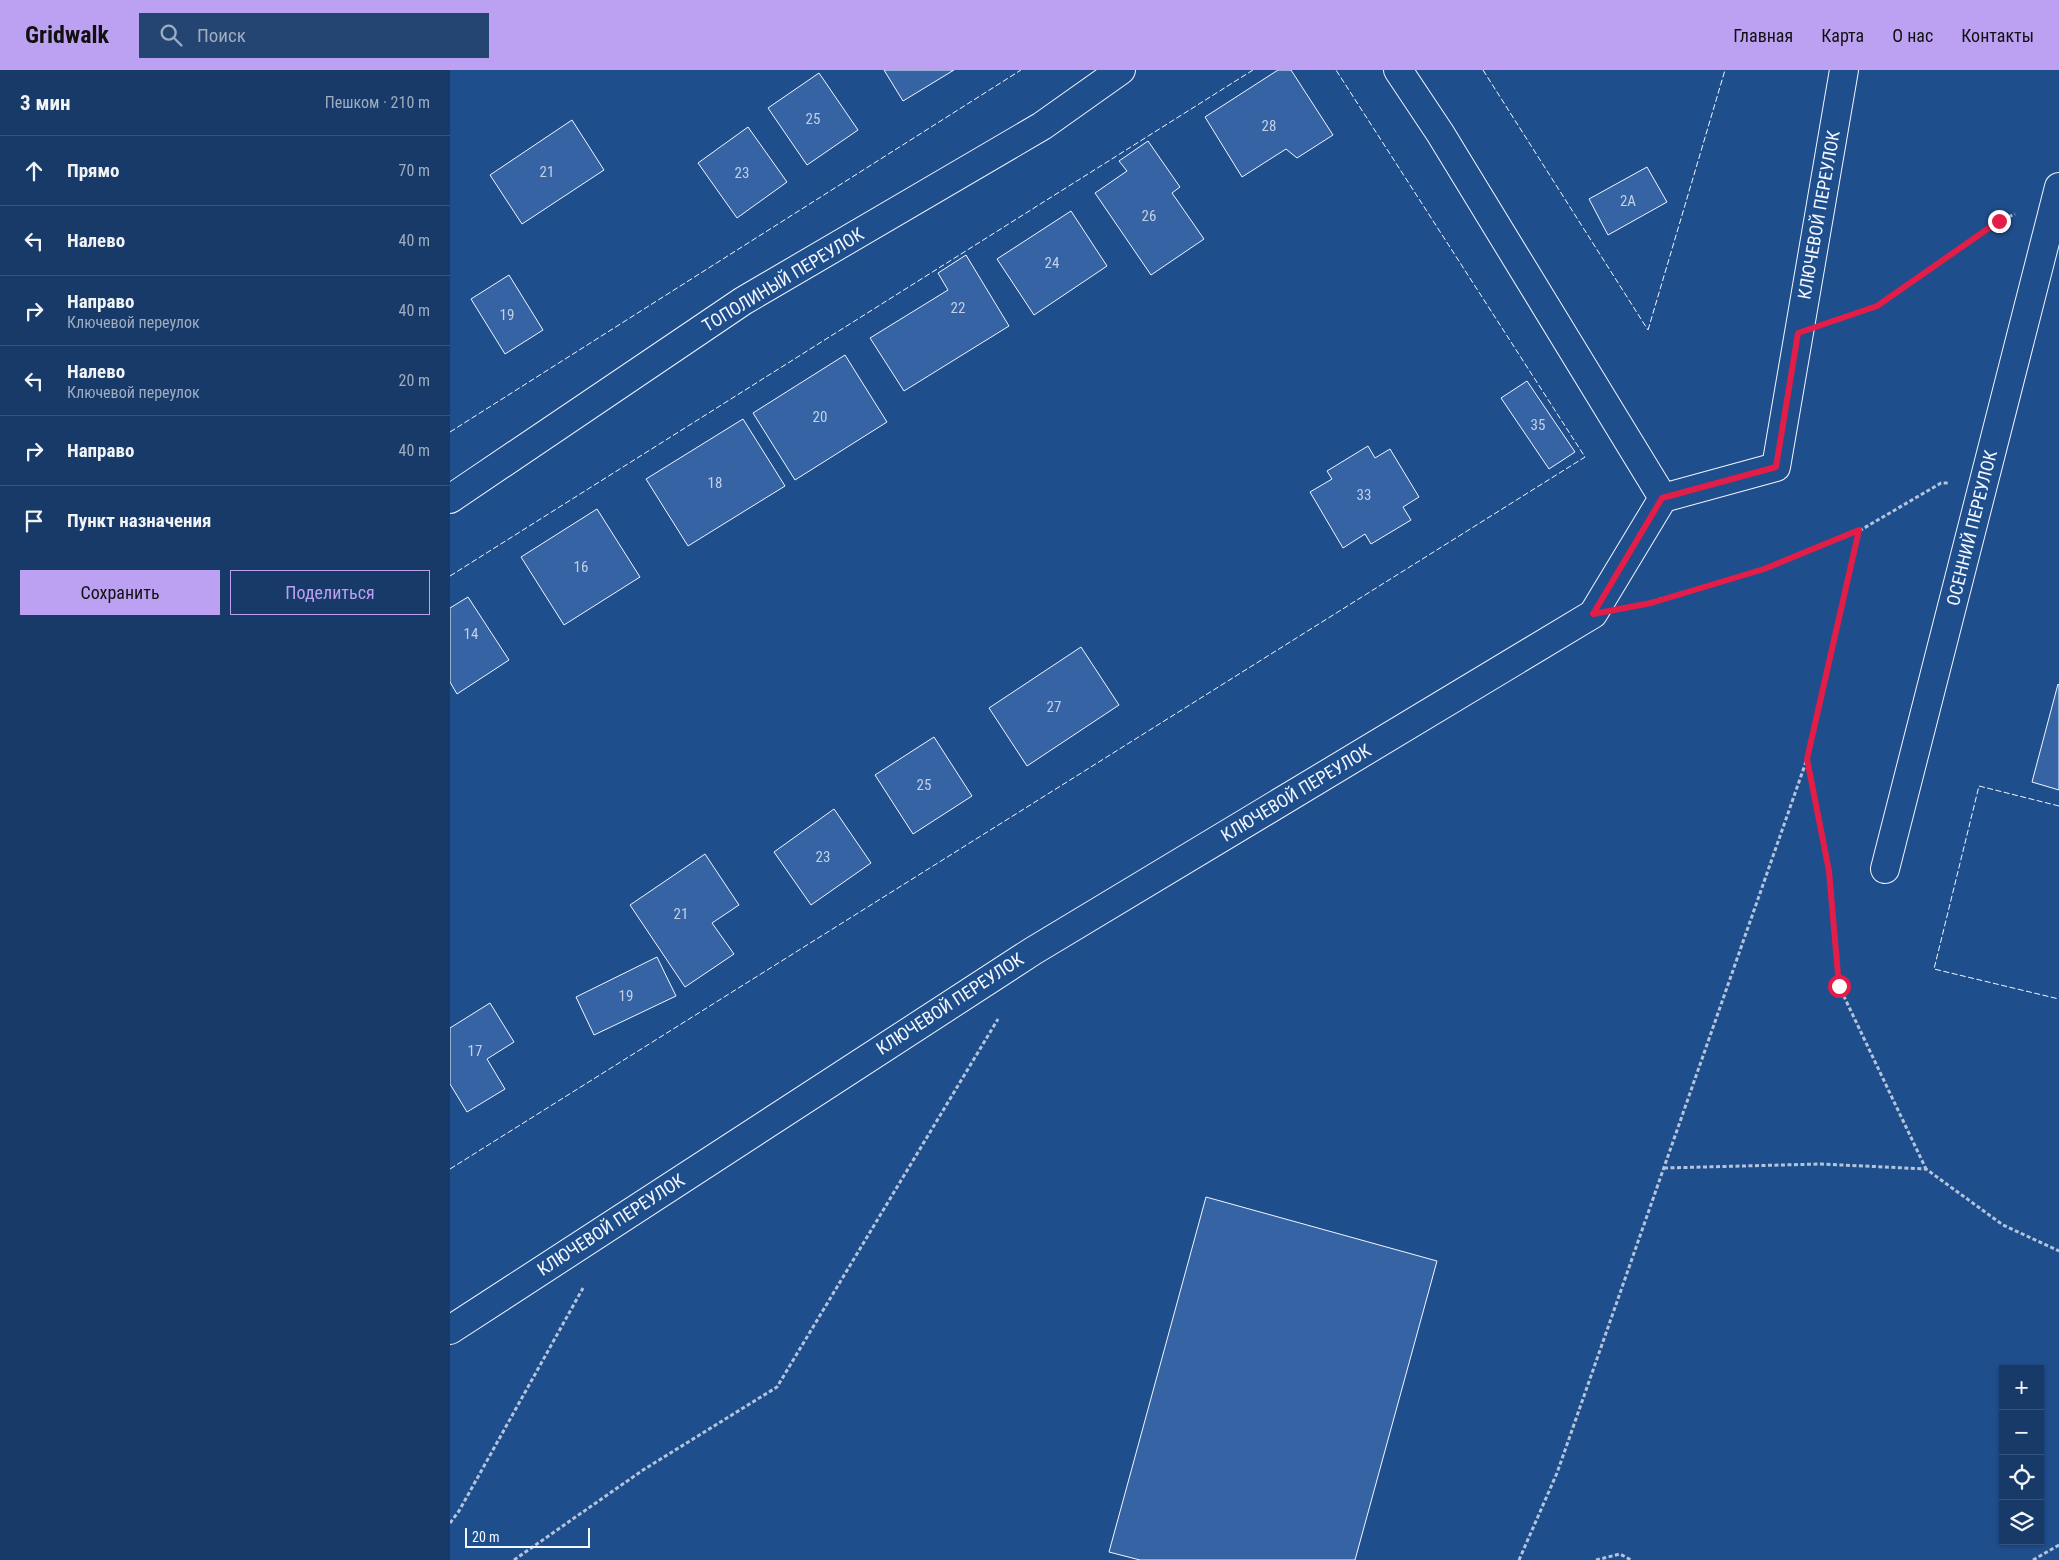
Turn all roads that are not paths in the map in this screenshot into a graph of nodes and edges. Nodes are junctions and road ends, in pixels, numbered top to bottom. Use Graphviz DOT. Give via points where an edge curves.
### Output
graph roads {
  1 [pos="1121,70"];
  2 [pos="1398,70"];
  3 [pos="1844,70"];
  4 [pos="2058,191"];
  5 [pos="1662,498"];
  6 [pos="450,499"];
  7 [pos="1885,869"];
  8 [pos="450,1330"];
  1 -- 6 [label="street, ТОПОЛИНЫЙ ПЕРЕУЛОК" via="1042,126 744,301"];
  2 -- 5 [label="street" via="1440,133"];
  3 -- 5 [label="street, КЛЮЧЕВОЙ ПЕРЕУЛОК" via="1776,467"];
  4 -- 7 [label="street, ОСЕННИЙ ПЕРЕУЛОК"];
  5 -- 8 [label="street, КЛЮЧЕВОЙ ПЕРЕУЛОК" via="1593,614 1033,950"];
}
